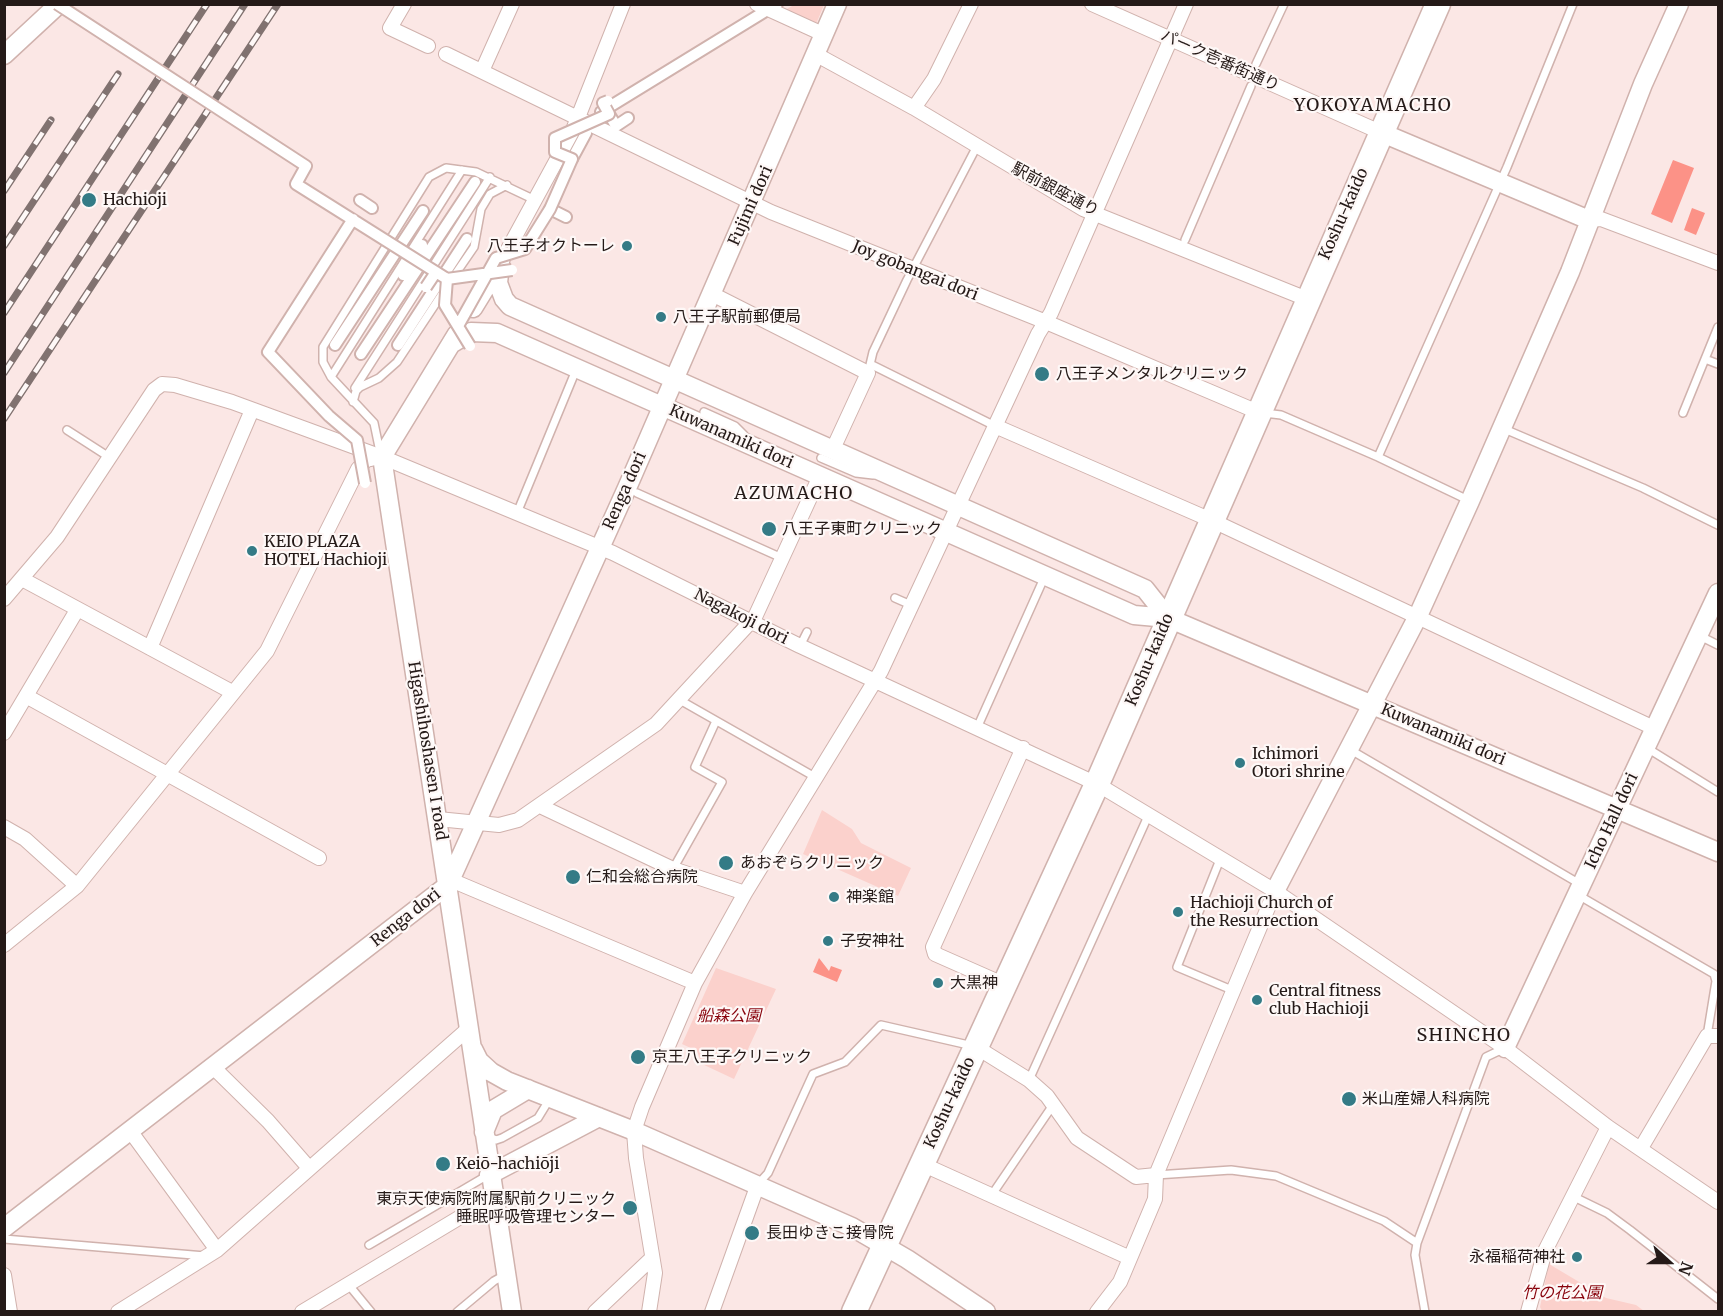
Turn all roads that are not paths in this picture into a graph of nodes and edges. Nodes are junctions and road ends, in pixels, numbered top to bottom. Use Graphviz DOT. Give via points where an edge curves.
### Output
graph roads {
  1 [pos="58,4"];
  2 [pos="404,4"];
  3 [pos="512,4"];
  4 [pos="623,4"];
  5 [pos="837,4"];
  6 [pos="970,4"];
  7 [pos="1092,4"];
  8 [pos="1186,4"];
  9 [pos="1284,4"];
  10 [pos="1438,4"];
  11 [pos="1573,4"];
  12 [pos="1679,4"];
  13 [pos="768,6"];
  14 [pos="825,35"];
  15 [pos="1170,39"];
  16 [pos="428,46"];
  17 [pos="446,54"];
  18 [pos="4,55"];
  19 [pos="817,55"];
  20 [pos="482,71"];
  21 [pos="1253,75"];
  22 [pos="608,101"];
  23 [pos="914,108"];
  24 [pos="597,115"];
  25 [pos="580,121"];
  26 [pos="1380,132"];
  27 [pos="977,146"];
  28 [pos="572,159"];
  29 [pos="462,170"];
  30 [pos="490,177"];
  31 [pos="475,182"];
  32 [pos="1499,183"];
  33 [pos="507,185"];
  34 [pos="360,200"];
  35 [pos="535,200"];
  36 [pos="753,201"];
  37 [pos="372,208"];
  38 [pos="550,209"];
  39 [pos="423,212"];
  40 [pos="1095,213"];
  41 [pos="566,218"];
  42 [pos="353,219"];
  43 [pos="1589,220"];
  44 [pos="402,231"];
  45 [pos="467,239"];
  46 [pos="394,244"];
  47 [pos="1183,244"];
  48 [pos="422,245"];
  49 [pos="414,258"];
  50 [pos="382,263"];
  51 [pos="1719,263"];
  52 [pos="501,268"];
  53 [pos="913,271"];
  54 [pos="436,272"];
  55 [pos="403,275"];
  56 [pos="469,276"];
  57 [pos="447,279"];
  58 [pos="426,287"];
  59 [pos="712,294"];
  60 [pos="1307,299"];
  61 [pos="473,302"];
  62 [pos="510,306"];
  63 [pos="448,312"];
  64 [pos="1046,322"];
  65 [pos="458,326"];
  66 [pos="1719,327"];
  67 [pos="451,344"];
  68 [pos="335,345"];
  69 [pos="398,345"];
  70 [pos="470,346"];
  71 [pos="361,354"];
  72 [pos="1705,359"];
  73 [pos="1719,364"];
  74 [pos="577,367"];
  75 [pos="870,369"];
  76 [pos="331,377"];
  77 [pos="675,380"];
  78 [pos="353,402"];
  79 [pos="663,406"];
  80 [pos="252,410"];
  81 [pos="704,412"];
  82 [pos="1258,412"];
  83 [pos="1683,413"];
  84 [pos="994,426"];
  85 [pos="1502,428"];
  86 [pos="67,430"];
  87 [pos="757,448"];
  88 [pos="109,457"];
  89 [pos="382,457"];
  90 [pos="1378,457"];
  91 [pos="824,462"];
  92 [pos="365,483"];
  93 [pos="632,491"];
  94 [pos="1470,501"];
  95 [pos="957,506"];
  96 [pos="518,513"];
  97 [pos="1211,520"];
  98 [pos="1719,525"];
  99 [pos="945,531"];
  100 [pos="600,547"];
  101 [pos="782,558"];
  102 [pos="1045,575"];
  103 [pos="22,579"];
  104 [pos="1719,592"];
  105 [pos="895,598"];
  106 [pos="4,599"];
  107 [pos="911,605"];
  108 [pos="77,610"];
  109 [pos="1168,618"];
  110 [pos="1417,618"];
  111 [pos="751,622"];
  112 [pos="807,633"];
  113 [pos="1698,635"];
  114 [pos="1719,645"];
  115 [pos="800,646"];
  116 [pos="150,648"];
  117 [pos="875,681"];
  118 [pos="232,692"];
  119 [pos="26,696"];
  120 [pos="678,699"];
  121 [pos="1373,705"];
  122 [pos="716,721"];
  123 [pos="977,728"];
  124 [pos="1656,729"];
  125 [pos="4,733"];
  126 [pos="1023,748"];
  127 [pos="1647,748"];
  128 [pos="1349,749"];
  129 [pos="168,772"];
  130 [pos="815,777"];
  131 [pos="1097,784"];
  132 [pos="1719,792"];
  133 [pos="540,806"];
  134 [pos="1617,808"];
  135 [pos="1149,814"];
  136 [pos="438,819"];
  137 [pos="478,822"];
  138 [pos="4,827"];
  139 [pos="1719,852"];
  140 [pos="1221,857"];
  141 [pos="319,858"];
  142 [pos="673,869"];
  143 [pos="448,885"];
  144 [pos="77,886"];
  145 [pos="1580,890"];
  146 [pos="1275,891"];
  147 [pos="745,892"];
  148 [pos="4,945"];
  149 [pos="695,983"];
  150 [pos="1004,984"];
  151 [pos="1232,990"];
  152 [pos="1713,1036"];
  153 [pos="470,1037"];
  154 [pos="976,1047"];
  155 [pos="1505,1048"];
  156 [pos="213,1067"];
  157 [pos="1029,1080"];
  158 [pos="528,1089"];
  159 [pos="550,1098"];
  160 [pos="1053,1105"];
  161 [pos="599,1117"];
  162 [pos="1608,1127"];
  163 [pos="634,1131"];
  164 [pos="131,1132"];
  165 [pos="483,1134"];
  166 [pos="1641,1148"];
  167 [pos="922,1164"];
  168 [pos="309,1168"];
  169 [pos="489,1175"];
  170 [pos="1156,1175"];
  171 [pos="758,1184"];
  172 [pos="991,1196"];
  173 [pos="1572,1196"];
  174 [pos="492,1198"];
  175 [pos="1719,1202"];
  176 [pos="4,1228"];
  177 [pos="4,1239"];
  178 [pos="1418,1243"];
  179 [pos="369,1245"];
  180 [pos="884,1245"];
  181 [pos="212,1253"];
  182 [pos="652,1258"];
  183 [pos="1130,1258"];
  184 [pos="4,1275"];
  185 [pos="505,1275"];
  186 [pos="348,1284"];
  187 [pos="1719,1299"];
  188 [pos="10,1311"];
  189 [pos="118,1311"];
  190 [pos="302,1311"];
  191 [pos="371,1311"];
  192 [pos="457,1311"];
  193 [pos="512,1311"];
  194 [pos="595,1311"];
  195 [pos="649,1311"];
  196 [pos="712,1311"];
  197 [pos="854,1311"];
  198 [pos="986,1311"];
  199 [pos="1097,1311"];
  200 [pos="1425,1311"];
  201 [pos="1528,1311"];
  1 -- 18 [label="street"];
  1 -- 42 [label="street, bridge" via="306,166 296,184"];
  2 -- 16 [label="street" via="390,28"];
  3 -- 20 [label="street"];
  4 -- 25 [label="street"];
  5 -- 14 [label="street, Fujimi dori"];
  6 -- 23 [label="street" via="934,79"];
  7 -- 15 [label="street, パーク壱番街通り"];
  8 -- 15 [label="street"];
  9 -- 21 [label="lane"];
  10 -- 26 [label="highway, Koshu-kaido"];
  11 -- 32 [label="lane"];
  12 -- 43 [label="street"];
  13 -- 14 [label="street"];
  13 -- 24 [label="street"];
  14 -- 19 [label="street, Fujimi dori"];
  15 -- 21 [label="street, パーク壱番街通り"];
  15 -- 40 [label="street"];
  17 -- 20 [label="street, Joy gobangai dori"];
  19 -- 23 [label="street, 駅前銀座通り"];
  19 -- 36 [label="street, Fujimi dori"];
  20 -- 25 [label="street, Joy gobangai dori"];
  21 -- 26 [label="street, パーク壱番街通り"];
  21 -- 47 [label="lane"];
  22 -- 25 [label="street, bridge" via="603,103 617,117"];
  23 -- 27 [label="street, 駅前銀座通り"];
  25 -- 28 [label="street" via="586,133"];
  25 -- 28 [label="street, bridge" via="555,138 555,152"];
  25 -- 35 [label="street"];
  25 -- 36 [label="street, Joy gobangai dori"];
  26 -- 32 [label="street"];
  26 -- 60 [label="highway, Koshu-kaido"];
  27 -- 40 [label="street, 駅前銀座通り"];
  27 -- 53 [label="lane"];
  28 -- 38 [label="street, bridge"];
  29 -- 30 [label="lane"];
  29 -- 76 [label="lane"];
  29 -- 76 [label="lane" via="446,168 429,177 323,347 323,362"];
  30 -- 33 [label="lane"];
  30 -- 78 [label="lane" via="354,390"];
  31 -- 71 [label="street"];
  32 -- 43 [label="street"];
  32 -- 90 [label="lane"];
  33 -- 35 [label="lane"];
  33 -- 78 [label="lane" via="490,194 481,209 474,246 397,362 379,378 360,387"];
  34 -- 37 [label="street"];
  35 -- 52 [label="street"];
  36 -- 53 [label="street, Joy gobangai dori"];
  36 -- 59 [label="street, Fujimi dori"];
  38 -- 41 [label="street"];
  38 -- 52 [label="street, bridge" via="525,249 496,258"];
  39 -- 68 [label="street"];
  40 -- 47 [label="street, 駅前銀座通り"];
  40 -- 64 [label="street"];
  42 -- 46 [label="street, bridge"];
  42 -- 92 [label="street, bridge" via="268,352 357,440"];
  43 -- 51 [label="street" via="1601,219"];
  43 -- 85 [label="street"];
  44 -- 46 [label="street"];
  45 -- 69 [label="street"];
  46 -- 49 [label="street, bridge"];
  46 -- 50 [label="street"];
  47 -- 60 [label="street, 駅前銀座通り"];
  48 -- 49 [label="street"];
  49 -- 54 [label="street, bridge"];
  49 -- 55 [label="street"];
  52 -- 56 [label="street, bridge"];
  52 -- 61 [label="street"];
  52 -- 62 [label="street" via="498,283"];
  53 -- 64 [label="street, Joy gobangai dori"];
  53 -- 75 [label="lane" via="873,352"];
  54 -- 57 [label="street, bridge"];
  54 -- 58 [label="street, bridge"];
  56 -- 57 [label="street, bridge"];
  56 -- 61 [label="street, bridge" via="477,279"];
  57 -- 63 [label="street, bridge" via="444,297"];
  59 -- 75 [label="street"];
  59 -- 77 [label="street, Fujimi dori"];
  60 -- 82 [label="highway, Koshu-kaido"];
  61 -- 62 [label="street"];
  61 -- 63 [label="street, bridge" via="458,316"];
  61 -- 65 [label="street, bridge"];
  61 -- 67 [label="street"];
  62 -- 77 [label="street, Kuwanamiki dori"];
  63 -- 65 [label="street, bridge"];
  64 -- 82 [label="street, Joy gobangai dori"];
  64 -- 84 [label="street"];
  65 -- 70 [label="street, bridge"];
  66 -- 72 [label="lane"];
  67 -- 74 [label="street, Kuwanamiki dori" via="471,332 489,331"];
  67 -- 89 [label="street"];
  72 -- 73 [label="lane"];
  72 -- 83 [label="lane"];
  74 -- 79 [label="street, Kuwanamiki dori"];
  74 -- 96 [label="lane"];
  75 -- 84 [label="lane"];
  75 -- 91 [label="street"];
  76 -- 78 [label="lane"];
  77 -- 79 [label="street, Fujimi dori"];
  77 -- 91 [label="street, Kuwanamiki dori"];
  78 -- 89 [label="lane" via="374,423"];
  79 -- 87 [label="street, Kuwanamiki dori"];
  79 -- 93 [label="street, Renga dori"];
  80 -- 88 [label="street, Nagakoji dori" via="162,384"];
  80 -- 89 [label="street, Nagakoji dori"];
  80 -- 116 [label="street"];
  81 -- 87 [label="lane" via="735,426"];
  82 -- 90 [label="lane" via="1281,415"];
  82 -- 97 [label="highway, Koshu-kaido"];
  84 -- 95 [label="street"];
  84 -- 97 [label="street"];
  85 -- 94 [label="street"];
  85 -- 98 [label="lane"];
  86 -- 88 [label="lane"];
  87 -- 91 [label="street, Kuwanamiki dori"];
  88 -- 103 [label="street" via="57,537"];
  89 -- 96 [label="street, Nagakoji dori"];
  89 -- 118 [label="street" via="366,460 358,469 267,651"];
  89 -- 136 [label="street, Higashihoshasen I road"];
  90 -- 94 [label="lane"];
  91 -- 95 [label="street, Kuwanamiki dori" via="893,477"];
  91 -- 99 [label="street, Kuwanamiki dori"];
  91 -- 101 [label="street"];
  93 -- 100 [label="street, Renga dori"];
  93 -- 101 [label="lane"];
  94 -- 110 [label="street"];
  95 -- 99 [label="street"];
  95 -- 109 [label="street, Kuwanamiki dori" via="1145,589"];
  96 -- 100 [label="street, Nagakoji dori"];
  97 -- 109 [label="highway, Koshu-kaido"];
  97 -- 110 [label="street"];
  99 -- 102 [label="street, Kuwanamiki dori"];
  99 -- 107 [label="street"];
  100 -- 111 [label="street, Nagakoji dori"];
  100 -- 137 [label="street, Renga dori"];
  101 -- 111 [label="street"];
  102 -- 109 [label="street, Kuwanamiki dori" via="1134,615"];
  102 -- 123 [label="lane"];
  103 -- 106 [label="street"];
  103 -- 108 [label="street"];
  104 -- 113 [label="street, Icho Hall dori"];
  105 -- 107 [label="lane"];
  107 -- 117 [label="street"];
  108 -- 116 [label="street"];
  108 -- 119 [label="street"];
  109 -- 121 [label="street, Kuwanamiki dori"];
  109 -- 131 [label="highway, Koshu-kaido"];
  110 -- 121 [label="street"];
  110 -- 124 [label="street"];
  111 -- 115 [label="street, Nagakoji dori"];
  111 -- 120 [label="street"];
  112 -- 115 [label="lane"];
  113 -- 114 [label="lane"];
  113 -- 124 [label="street, Icho Hall dori"];
  115 -- 117 [label="street, Nagakoji dori"];
  116 -- 118 [label="street"];
  117 -- 123 [label="street, Nagakoji dori"];
  117 -- 130 [label="street"];
  118 -- 129 [label="street"];
  119 -- 125 [label="street"];
  119 -- 129 [label="street"];
  120 -- 122 [label="lane"];
  120 -- 133 [label="street" via="656,723"];
  121 -- 128 [label="street"];
  121 -- 134 [label="street, Kuwanamiki dori"];
  122 -- 130 [label="lane"];
  122 -- 142 [label="lane" via="696,767 722,782"];
  123 -- 126 [label="street, Nagakoji dori"];
  124 -- 127 [label="street, Icho Hall dori"];
  126 -- 131 [label="street, Nagakoji dori"];
  126 -- 150 [label="street" via="933,947 935,954"];
  127 -- 132 [label="lane"];
  127 -- 134 [label="street, Icho Hall dori"];
  128 -- 145 [label="lane"];
  128 -- 146 [label="street"];
  129 -- 141 [label="street"];
  129 -- 144 [label="street"];
  130 -- 147 [label="street"];
  131 -- 135 [label="street, Nagakoji dori"];
  131 -- 150 [label="highway, Koshu-kaido"];
  133 -- 137 [label="street" via="505,825"];
  133 -- 142 [label="street"];
  134 -- 139 [label="street, Kuwanamiki dori"];
  134 -- 145 [label="street, Icho Hall dori"];
  135 -- 140 [label="street, Nagakoji dori"];
  135 -- 157 [label="lane"];
  136 -- 137 [label="street"];
  136 -- 143 [label="street, Higashihoshasen I road"];
  137 -- 143 [label="street, Renga dori"];
  138 -- 144 [label="street" via="25,839"];
  140 -- 146 [label="street, Nagakoji dori"];
  140 -- 151 [label="lane" via="1177,967"];
  142 -- 147 [label="street"];
  143 -- 149 [label="street" via="458,883"];
  143 -- 153 [label="street, Higashihoshasen I road"];
  143 -- 156 [label="street, Renga dori"];
  144 -- 148 [label="street"];
  145 -- 152 [label="lane" via="1714,974"];
  145 -- 155 [label="street, Icho Hall dori"];
  146 -- 151 [label="street"];
  146 -- 155 [label="street, Nagakoji dori"];
  147 -- 149 [label="street"];
  149 -- 163 [label="street"];
  150 -- 154 [label="highway, Koshu-kaido"];
  151 -- 170 [label="street"];
  152 -- 166 [label="street"];
  153 -- 158 [label="street" via="479,1061 490,1072"];
  153 -- 165 [label="street, Higashihoshasen I road"];
  153 -- 168 [label="street"];
  154 -- 157 [label="street"];
  154 -- 167 [label="highway, Koshu-kaido"];
  154 -- 171 [label="lane" via="880,1025 845,1062 813,1074 768,1173"];
  155 -- 162 [label="street, Nagakoji dori"];
  155 -- 178 [label="lane" via="1486,1057"];
  156 -- 164 [label="street, Renga dori"];
  156 -- 168 [label="street"];
  157 -- 160 [label="street"];
  158 -- 159 [label="street"];
  158 -- 165 [label="street" via="493,1110"];
  159 -- 161 [label="street"];
  159 -- 165 [label="lane" via="538,1118 496,1140"];
  160 -- 170 [label="street" via="1077,1138 1136,1177"];
  160 -- 172 [label="lane"];
  161 -- 163 [label="street"];
  161 -- 169 [label="street"];
  162 -- 166 [label="street, Nagakoji dori"];
  162 -- 173 [label="street"];
  163 -- 171 [label="street"];
  163 -- 182 [label="street"];
  164 -- 176 [label="street, Renga dori"];
  164 -- 181 [label="street"];
  165 -- 169 [label="street, Higashihoshasen I road"];
  166 -- 175 [label="street, Nagakoji dori"];
  167 -- 172 [label="street"];
  167 -- 180 [label="highway, Koshu-kaido"];
  168 -- 181 [label="street"];
  169 -- 174 [label="street, Higashihoshasen I road"];
  169 -- 179 [label="lane"];
  170 -- 178 [label="lane" via="1231,1170 1276,1176 1384,1221"];
  170 -- 183 [label="street" via="1155,1199"];
  171 -- 180 [label="street"];
  171 -- 196 [label="street"];
  172 -- 183 [label="street"];
  173 -- 187 [label="lane" via="1615,1219"];
  173 -- 201 [label="street" via="1545,1251"];
  174 -- 185 [label="street, Higashihoshasen I road"];
  174 -- 186 [label="street"];
  177 -- 181 [label="lane"];
  178 -- 200 [label="lane" via="1415,1255"];
  180 -- 197 [label="highway, Koshu-kaido"];
  180 -- 198 [label="street"];
  181 -- 189 [label="street"];
  182 -- 194 [label="street"];
  182 -- 195 [label="street" via="655,1273"];
  183 -- 199 [label="street" via="1120,1282"];
  184 -- 188 [label="street"];
  185 -- 192 [label="lane"];
  185 -- 193 [label="street, Higashihoshasen I road"];
  186 -- 190 [label="street"];
  186 -- 191 [label="lane"];
}
